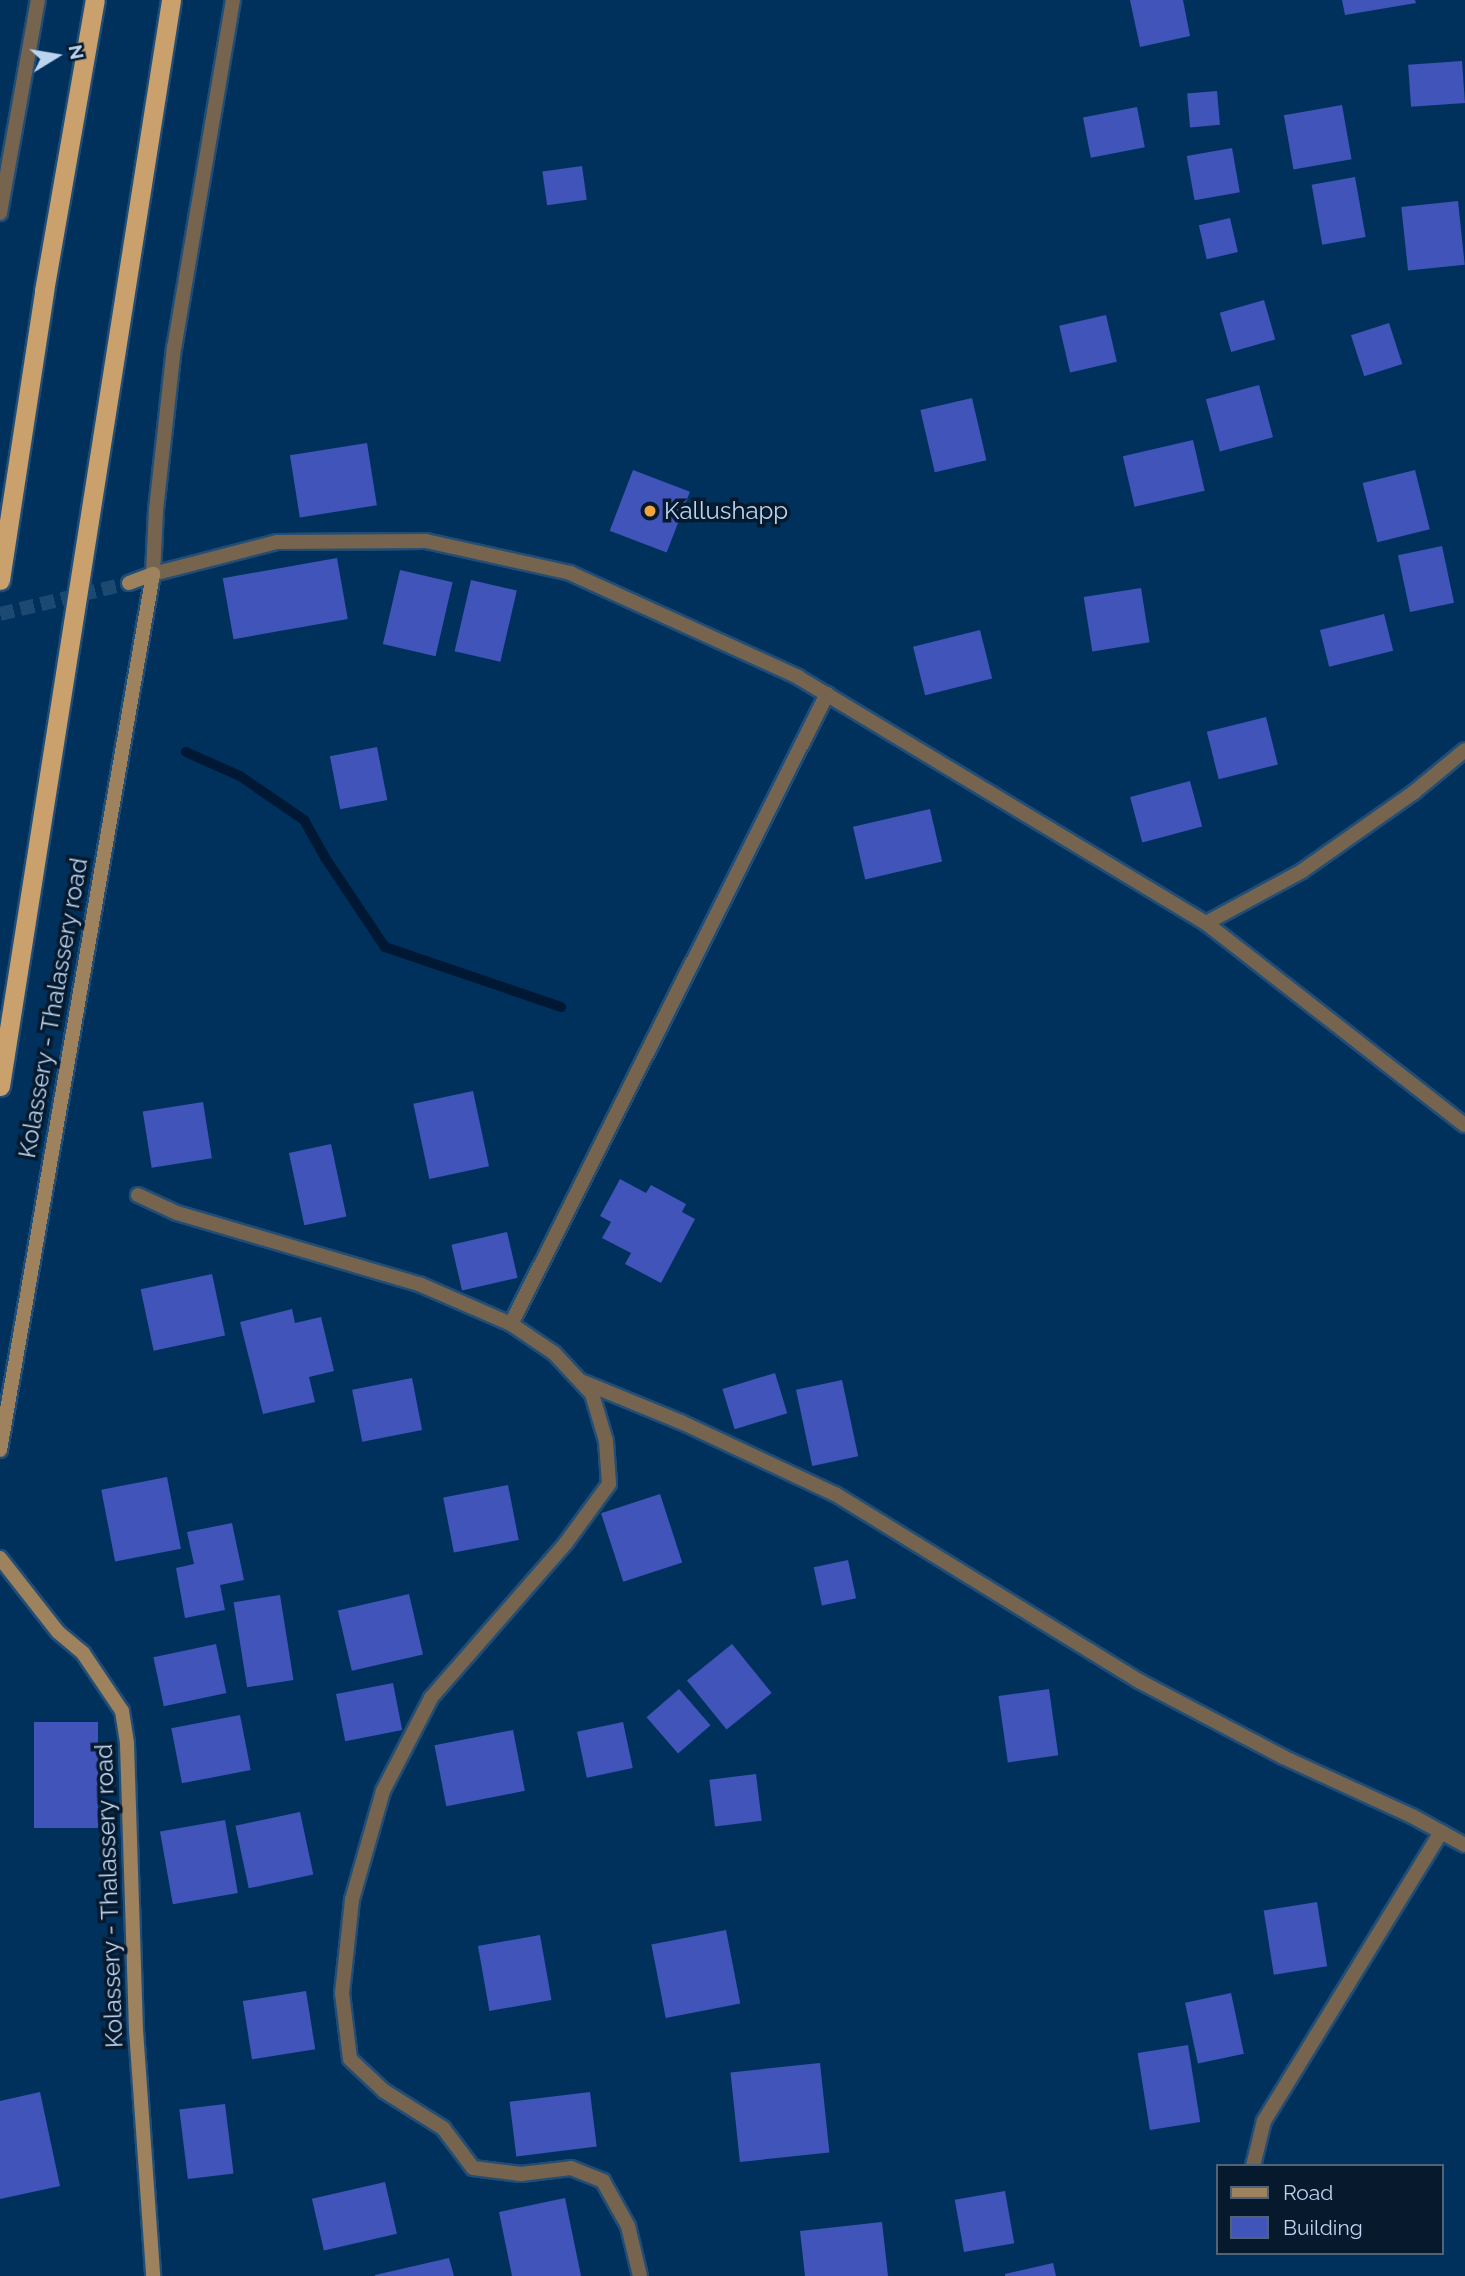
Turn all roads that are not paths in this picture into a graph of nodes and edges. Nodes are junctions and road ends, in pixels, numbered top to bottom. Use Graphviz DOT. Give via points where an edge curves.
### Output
graph roads {
  1 [pos="38,0"];
  2 [pos="96,0"];
  3 [pos="171,0"];
  4 [pos="233,0"];
  5 [pos="0,213"];
  6 [pos="153,574"];
  7 [pos="0,580"];
  8 [pos="129,583"];
  9 [pos="827,694"];
  10 [pos="1465,750"];
  11 [pos="1206,923"];
  12 [pos="0,1086"];
  13 [pos="1465,1125"];
  14 [pos="138,1195"];
  15 [pos="511,1324"];
  16 [pos="579,1380"];
  17 [pos="0,1450"];
  18 [pos="0,1558"];
  19 [pos="1441,1832"];
  20 [pos="1465,1845"];
  21 [pos="1253,2164"];
  22 [pos="153,2276"];
  23 [pos="640,2276"];
  1 -- 5 [label="street"];
  2 -- 7 [label="highway" via="44,291"];
  3 -- 12 [label="highway"];
  4 -- 6 [label="street" via="174,347"];
  6 -- 8 [label="main road"];
  6 -- 9 [label="street" via="277,542 426,541 570,573"];
  6 -- 17 [label="main road, Kolassery - Thalassery road"];
  9 -- 11 [label="street"];
  9 -- 15 [label="street"];
  10 -- 11 [label="street" via="1413,793 1302,871"];
  11 -- 13 [label="street"];
  14 -- 15 [label="street" via="177,1213 419,1284"];
  15 -- 16 [label="street" via="554,1353"];
  16 -- 19 [label="street" via="835,1494 1139,1681 1283,1757"];
  16 -- 23 [label="street" via="592,1394 606,1441 609,1483 566,1543 431,1698 380,1803 352,1900 342,1993 350,2059 384,2091 443,2128 473,2168 522,2174 571,2168 603,2181 628,2226"];
  18 -- 22 [label="main road, Kolassery - Thalassery road" via="58,1632 83,1653 122,1711"];
  19 -- 20 [label="street"];
  19 -- 21 [label="street" via="1264,2121"];
}
